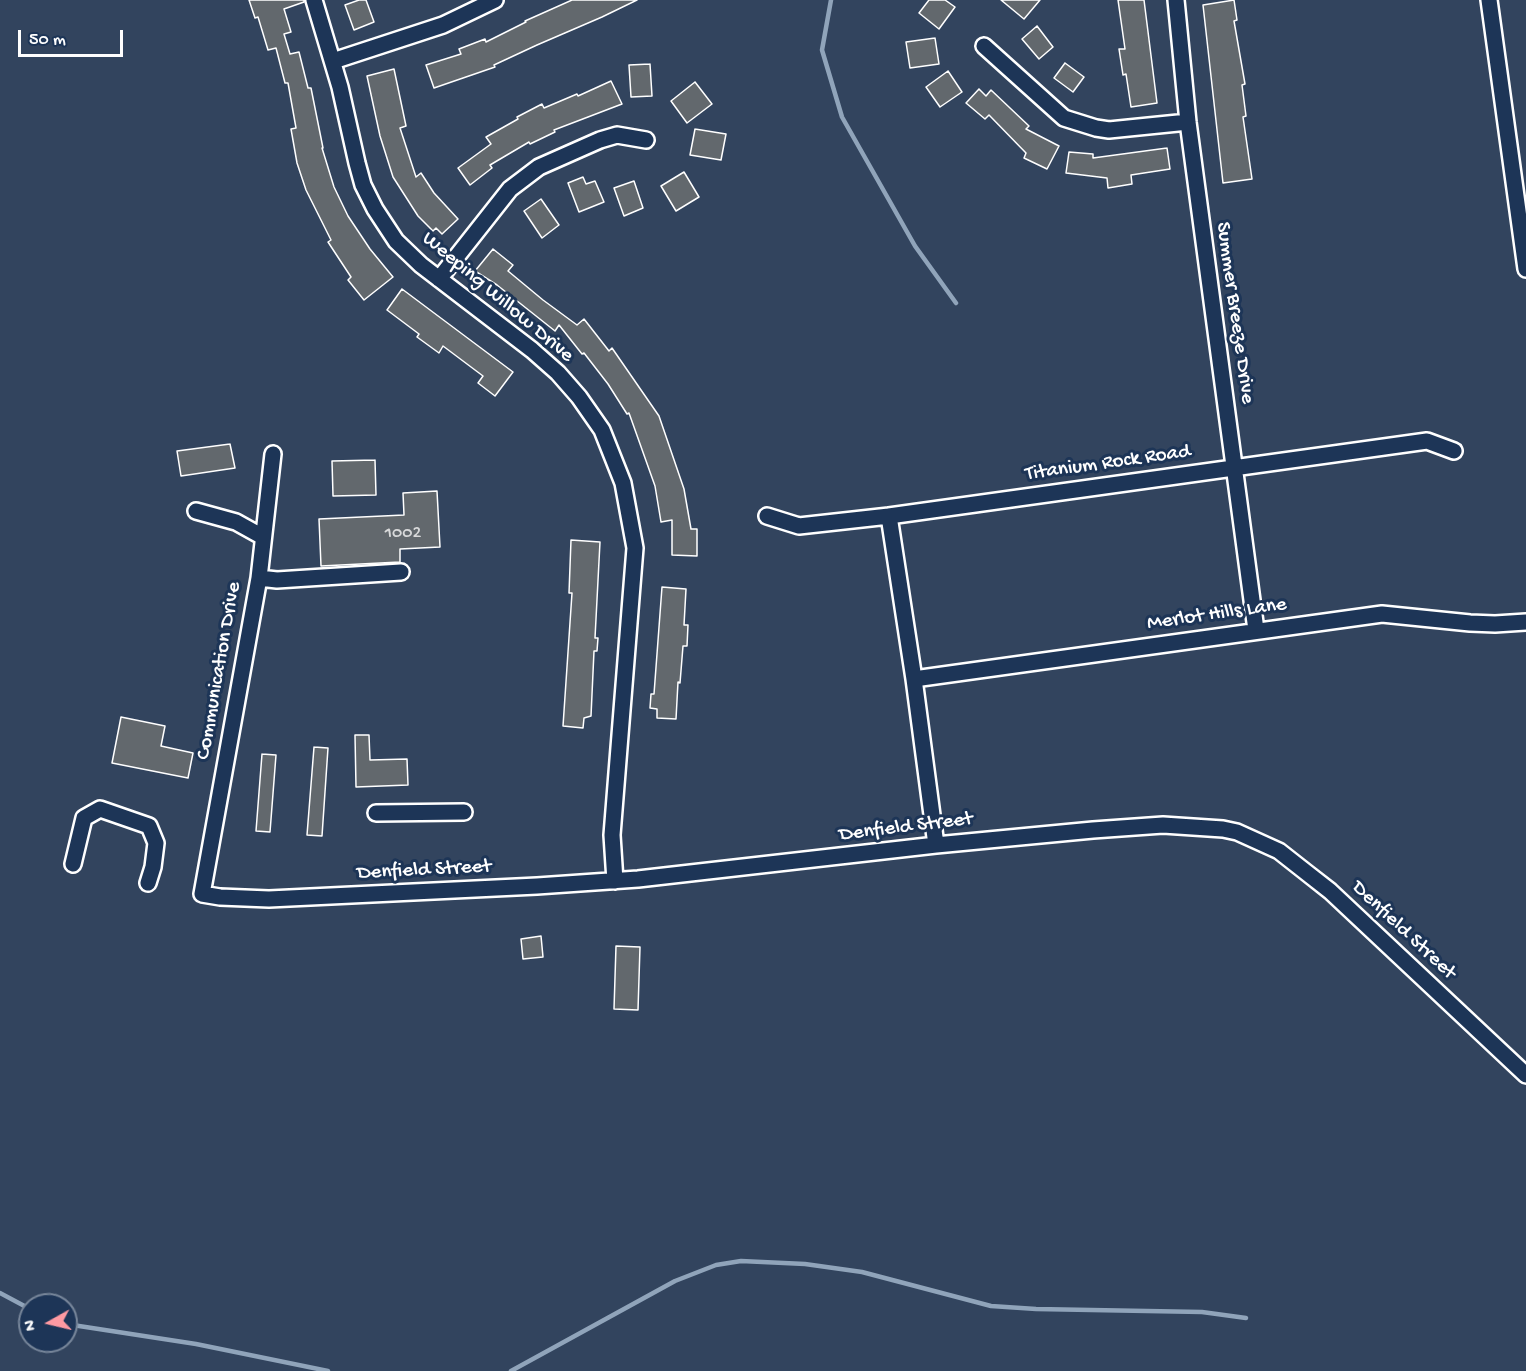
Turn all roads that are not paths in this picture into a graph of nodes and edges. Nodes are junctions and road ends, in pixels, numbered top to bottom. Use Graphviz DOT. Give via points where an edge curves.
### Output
graph roads {
  1 [pos="314,0"];
  2 [pos="495,0"];
  3 [pos="1176,0"];
  4 [pos="1489,0"];
  5 [pos="984,46"];
  6 [pos="333,62"];
  7 [pos="1188,122"];
  8 [pos="646,140"];
  9 [pos="1526,269"];
  10 [pos="439,279"];
  11 [pos="1454,451"];
  12 [pos="273,454"];
  13 [pos="1234,468"];
  14 [pos="196,511"];
  15 [pos="767,516"];
  16 [pos="889,516"];
  17 [pos="263,537"];
  18 [pos="401,572"];
  19 [pos="259,578"];
  20 [pos="1526,622"];
  21 [pos="1256,630"];
  22 [pos="914,680"];
  23 [pos="464,812"];
  24 [pos="376,813"];
  25 [pos="936,845"];
  26 [pos="73,864"];
  27 [pos="615,881"];
  28 [pos="148,883"];
  29 [pos="202,894"];
  30 [pos="1526,1075"];
  1 -- 6 [label="street, Weeping Willow Drive"];
  2 -- 6 [label="street" via="443,25"];
  3 -- 7 [label="street, Summer Breeze Drive"];
  4 -- 9 [label="street"];
  5 -- 7 [label="street" via="1064,118 1109,130"];
  6 -- 10 [label="street, Weeping Willow Drive" via="367,193 396,241"];
  7 -- 13 [label="street, Summer Breeze Drive"];
  8 -- 10 [label="street" via="617,135 539,167 510,189"];
  10 -- 27 [label="street, Weeping Willow Drive" via="532,350 565,381 602,430 623,483 635,548 612,835"];
  11 -- 13 [label="street, Titanium Rock Road" via="1427,441"];
  12 -- 17 [label="street, Communication Drive"];
  13 -- 16 [label="street, Titanium Rock Road"];
  13 -- 21 [label="street, Summer Breeze Drive"];
  14 -- 17 [label="street" via="236,522"];
  15 -- 16 [label="street, Titanium Rock Road" via="799,526"];
  16 -- 22 [label="street"];
  17 -- 19 [label="street, Communication Drive"];
  18 -- 19 [label="street"];
  19 -- 29 [label="street, Communication Drive"];
  20 -- 21 [label="street, Merlot Hills Lane" via="1470,623 1382,614"];
  21 -- 22 [label="street, Merlot Hills Lane"];
  22 -- 25 [label="street"];
  23 -- 24 [label="street"];
  25 -- 27 [label="street, Denfield Street"];
  25 -- 30 [label="street, Denfield Street" via="1163,825 1238,832 1279,851 1330,891"];
  26 -- 28 [label="street" via="84,818 100,809 148,826 156,843"];
  27 -- 29 [label="street, Denfield Street" via="280,898"];
}
